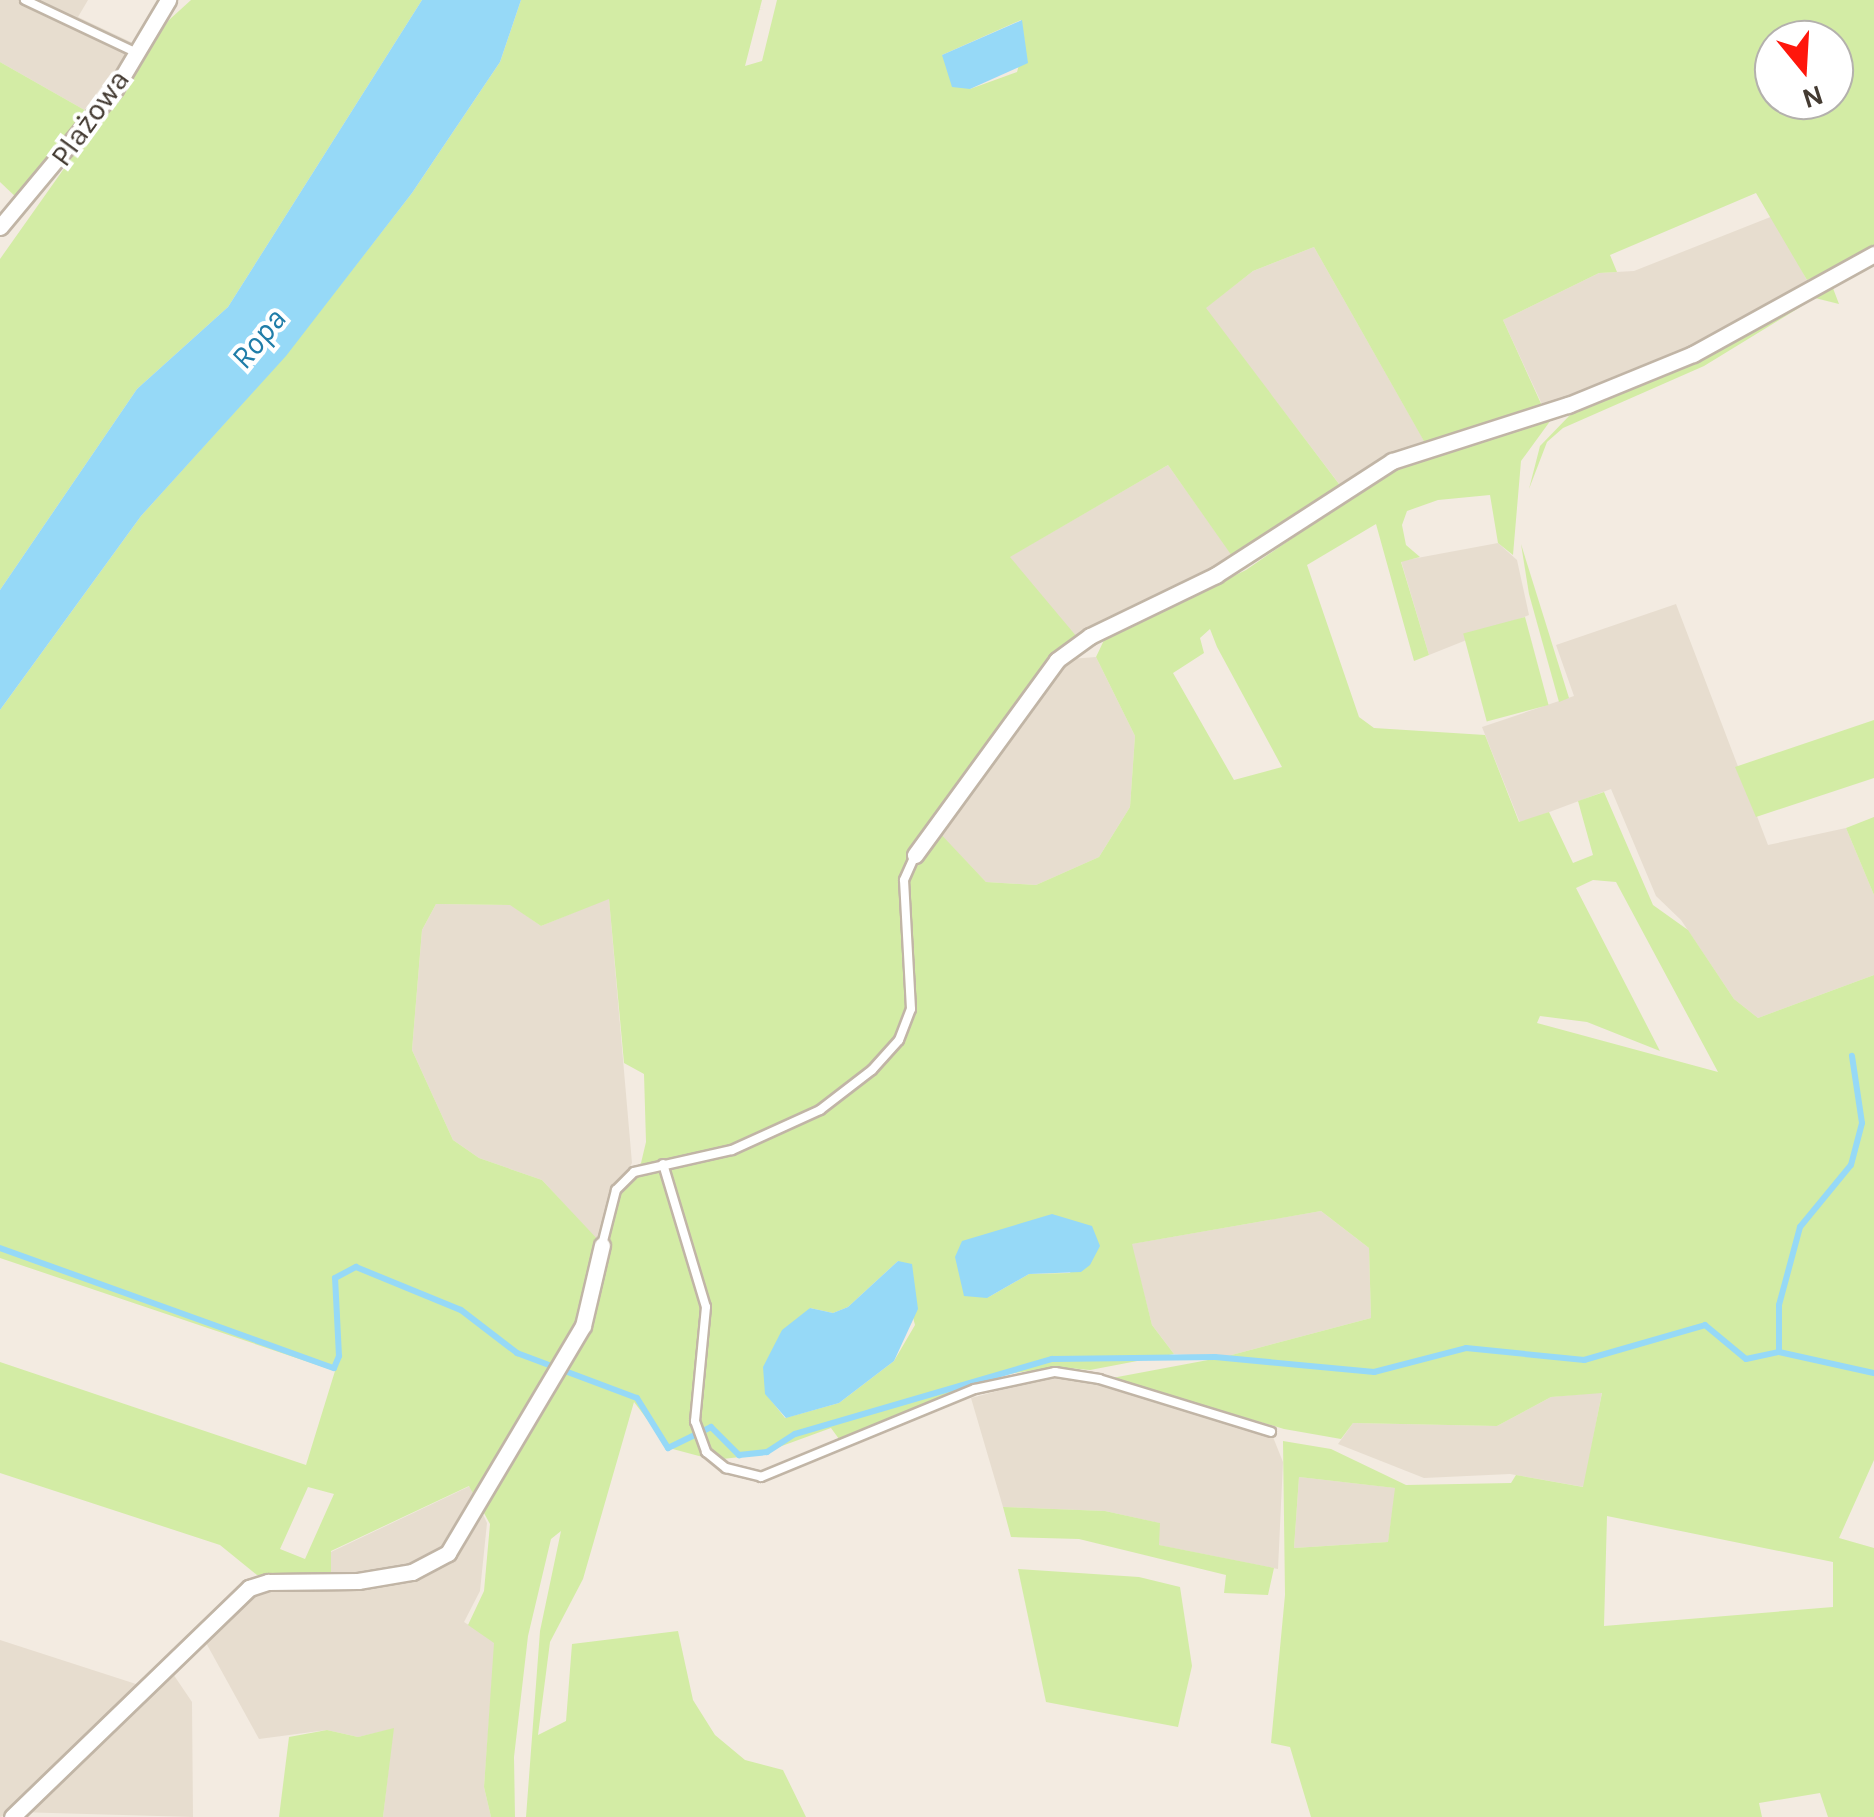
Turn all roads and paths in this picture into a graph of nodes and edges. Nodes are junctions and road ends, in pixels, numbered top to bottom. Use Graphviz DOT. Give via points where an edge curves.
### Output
graph roads {
  1 [pos="24,0"];
  2 [pos="168,0"];
  3 [pos="137,54"];
  4 [pos="0,228"];
  5 [pos="1874,254"];
  6 [pos="916,855"];
  7 [pos="663,1164"];
  8 [pos="602,1244"];
  9 [pos="1271,1432"];
  10 [pos="12,1817"];
  1 -- 3 [label="lane"];
  2 -- 3 [label="street, Plażowa"];
  3 -- 4 [label="street, Plażowa" via="41,186"];
  5 -- 6 [label="street" via="1693,354 1568,405 1392,462 1216,576 1090,636 1057,660"];
  6 -- 7 [label="lane" via="904,880 911,1009 898,1040 820,1110 732,1150"];
  7 -- 8 [label="lane" via="640,1168 620,1184"];
  7 -- 9 [label="lane" via="706,1307 694,1422 706,1452 726,1468 760,1477 990,1384 1055,1372 1099,1379"];
  8 -- 10 [label="street" via="587,1314 448,1554 412,1572 358,1582 249,1588"];
}
